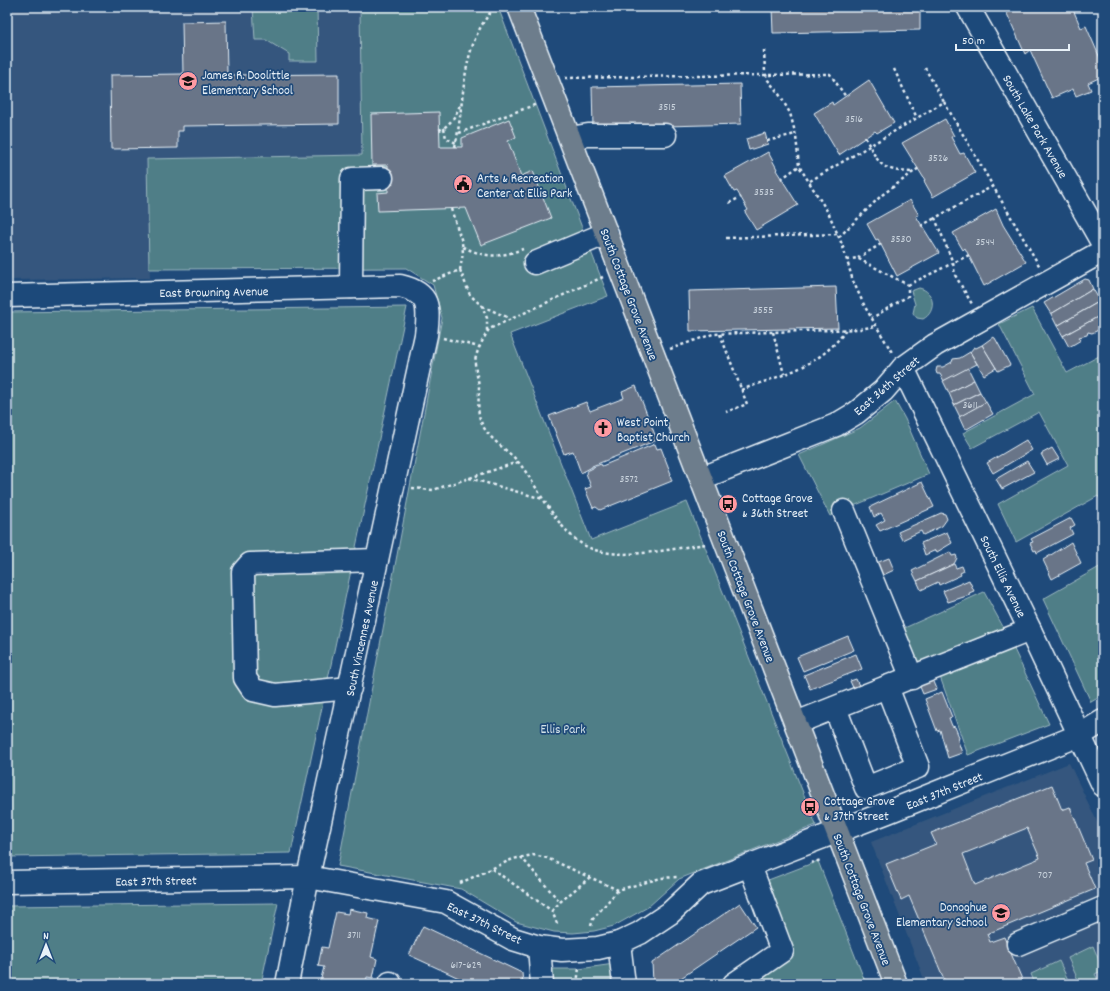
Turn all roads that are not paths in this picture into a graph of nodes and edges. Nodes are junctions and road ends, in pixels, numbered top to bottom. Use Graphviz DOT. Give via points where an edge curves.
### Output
graph roads {
  1 [pos="519,7"];
  2 [pos="968,7"];
  3 [pos="665,135"];
  4 [pos="570,138"];
  5 [pos="382,178"];
  6 [pos="607,233"];
  7 [pos="1103,244"];
  8 [pos="1103,251"];
  9 [pos="535,264"];
  10 [pos="352,287"];
  11 [pos="426,288"];
  12 [pos="7,296"];
  13 [pos="898,362"];
  14 [pos="702,478"];
  15 [pos="844,511"];
  16 [pos="378,560"];
  17 [pos="1030,630"];
  18 [pos="912,678"];
  19 [pos="887,687"];
  20 [pos="350,688"];
  21 [pos="835,708"];
  22 [pos="1103,721"];
  23 [pos="796,723"];
  24 [pos="1080,735"];
  25 [pos="876,784"];
  26 [pos="1103,785"];
  27 [pos="888,812"];
  28 [pos="837,832"];
  29 [pos="750,866"];
  30 [pos="308,877"];
  31 [pos="7,882"];
  32 [pos="1103,908"];
  33 [pos="620,943"];
  34 [pos="1018,944"];
  35 [pos="539,947"];
  36 [pos="287,984"];
  37 [pos="542,984"];
  38 [pos="624,984"];
  39 [pos="734,984"];
  40 [pos="896,984"];
  1 -- 4 [label="main road, South Cottage Grove Avenue"];
  2 -- 7 [label="street, South Lake Park Avenue"];
  3 -- 4 [label="street" via="588,135"];
  4 -- 6 [label="main road, South Cottage Grove Avenue"];
  5 -- 10 [label="street" via="352,179"];
  6 -- 9 [label="street"];
  6 -- 14 [label="main road, South Cottage Grove Avenue"];
  8 -- 13 [label="street, East 36th Street" via="935,345"];
  10 -- 11 [label="street, East Browning Avenue"];
  10 -- 12 [label="street, East Browning Avenue"];
  11 -- 16 [label="street, South Vincennes Avenue" via="426,335"];
  13 -- 14 [label="street, East 36th Street" via="883,390 856,413 836,424"];
  13 -- 17 [label="street, South Ellis Avenue"];
  14 -- 23 [label="main road, South Cottage Grove Avenue"];
  15 -- 18 [label="street"];
  16 -- 20 [label="street, South Vincennes Avenue"];
  16 -- 20 [label="street" via="250,564 243,572 245,678 254,690 275,695"];
  17 -- 18 [label="street"];
  17 -- 24 [label="street, South Ellis Avenue"];
  18 -- 19 [label="street"];
  19 -- 21 [label="street"];
  19 -- 25 [label="street" via="918,767"];
  20 -- 30 [label="street, South Vincennes Avenue"];
  21 -- 23 [label="street"];
  21 -- 25 [label="street" via="866,788"];
  22 -- 24 [label="street, East 37th Street"];
  23 -- 28 [label="main road, South Cottage Grove Avenue"];
  24 -- 26 [label="street, South Ellis Avenue"];
  24 -- 27 [label="street, East 37th Street"];
  25 -- 27 [label="street"];
  27 -- 28 [label="street, East 37th Street"];
  28 -- 29 [label="street, East 37th Street"];
  28 -- 40 [label="main road, South Cottage Grove Avenue"];
  29 -- 33 [label="street, East 37th Street" via="701,884 670,913"];
  29 -- 39 [label="street" via="782,951"];
  30 -- 31 [label="street, East 37th Street"];
  30 -- 35 [label="street, East 37th Street" via="446,902 513,939"];
  30 -- 36 [label="street, South Vincennes Avenue"];
  32 -- 34 [label="street"];
  33 -- 35 [label="street, East 37th Street" via="582,950"];
  33 -- 38 [label="street"];
  35 -- 37 [label="street"];
}
